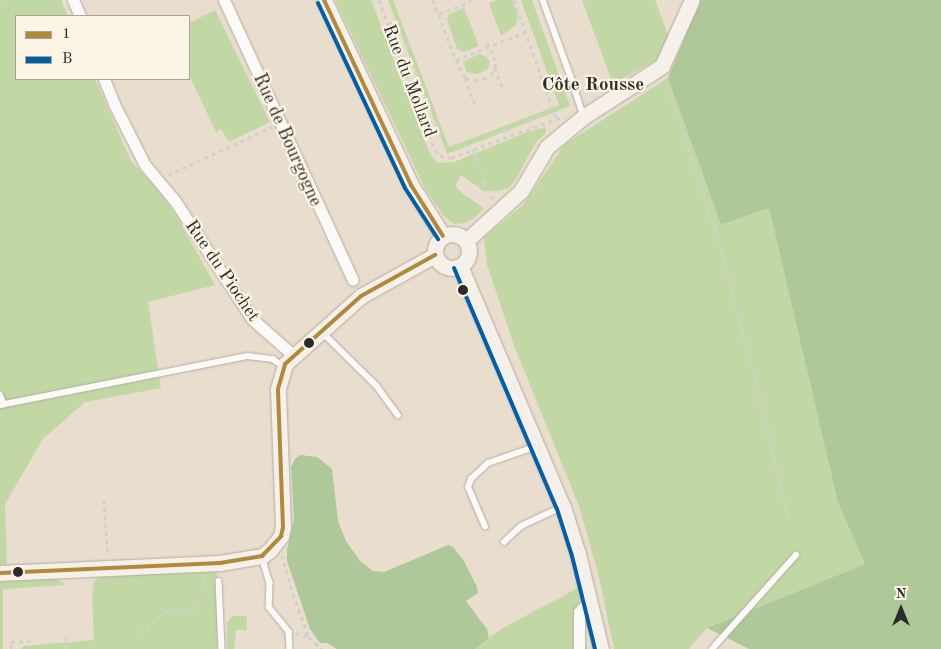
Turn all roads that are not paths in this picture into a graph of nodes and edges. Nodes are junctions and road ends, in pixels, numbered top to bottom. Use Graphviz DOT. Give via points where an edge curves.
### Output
graph roads {
  1 [pos="73,0"];
  2 [pos="224,0"];
  3 [pos="324,0"];
  4 [pos="543,0"];
  5 [pos="692,0"];
  6 [pos="80,15"];
  7 [pos="104,80"];
  8 [pos="583,117"];
  9 [pos="443,236"];
  10 [pos="466,241"];
  11 [pos="435,255"];
  12 [pos="460,266"];
  13 [pos="353,280"];
  14 [pos="321,330"];
  15 [pos="288,361"];
  16 [pos="0,394"];
  17 [pos="2,404"];
  18 [pos="398,415"];
  19 [pos="537,446"];
  20 [pos="562,507"];
  21 [pos="485,527"];
  22 [pos="504,542"];
  23 [pos="796,555"];
  24 [pos="262,556"];
  25 [pos="0,573"];
  26 [pos="219,581"];
  27 [pos="590,600"];
  28 [pos="222,649"];
  29 [pos="290,649"];
  30 [pos="579,649"];
  31 [pos="601,649"];
  32 [pos="712,649"];
  1 -- 6 [label="street"];
  2 -- 13 [label="street, Rue de Bourgogne"];
  3 -- 9 [label="main road" via="411,185"];
  4 -- 8 [label="lane" via="572,77"];
  5 -- 8 [label="main road" via="662,66"];
  7 -- 15 [label="street, Rue du Piochet" via="145,165 175,201 252,319"];
  8 -- 10 [label="main road" via="547,147 521,191"];
  9 -- 10 [label="main road" via="457,234"];
  9 -- 11 [label="main road" via="435,247"];
  10 -- 12 [label="main road" via="468,257"];
  11 -- 12 [label="main road" via="444,266"];
  11 -- 14 [label="main road" via="361,296"];
  12 -- 19 [label="main road"];
  14 -- 15 [label="main road"];
  14 -- 18 [label="lane" via="371,379"];
  15 -- 17 [label="lane" via="248,356"];
  15 -- 24 [label="main road" via="278,389 284,518 281,536"];
  16 -- 17 [label="lane"];
  19 -- 20 [label="main road"];
  19 -- 21 [label="lane" via="488,463 471,478 468,488"];
  20 -- 22 [label="lane" via="521,526"];
  20 -- 27 [label="main road"];
  23 -- 32 [label="lane"];
  24 -- 25 [label="main road" via="202,564"];
  24 -- 29 [label="lane" via="270,583 269,607 289,632"];
  26 -- 28 [label="lane"];
  27 -- 30 [label="street" via="579,612"];
  27 -- 31 [label="main road"];
}
